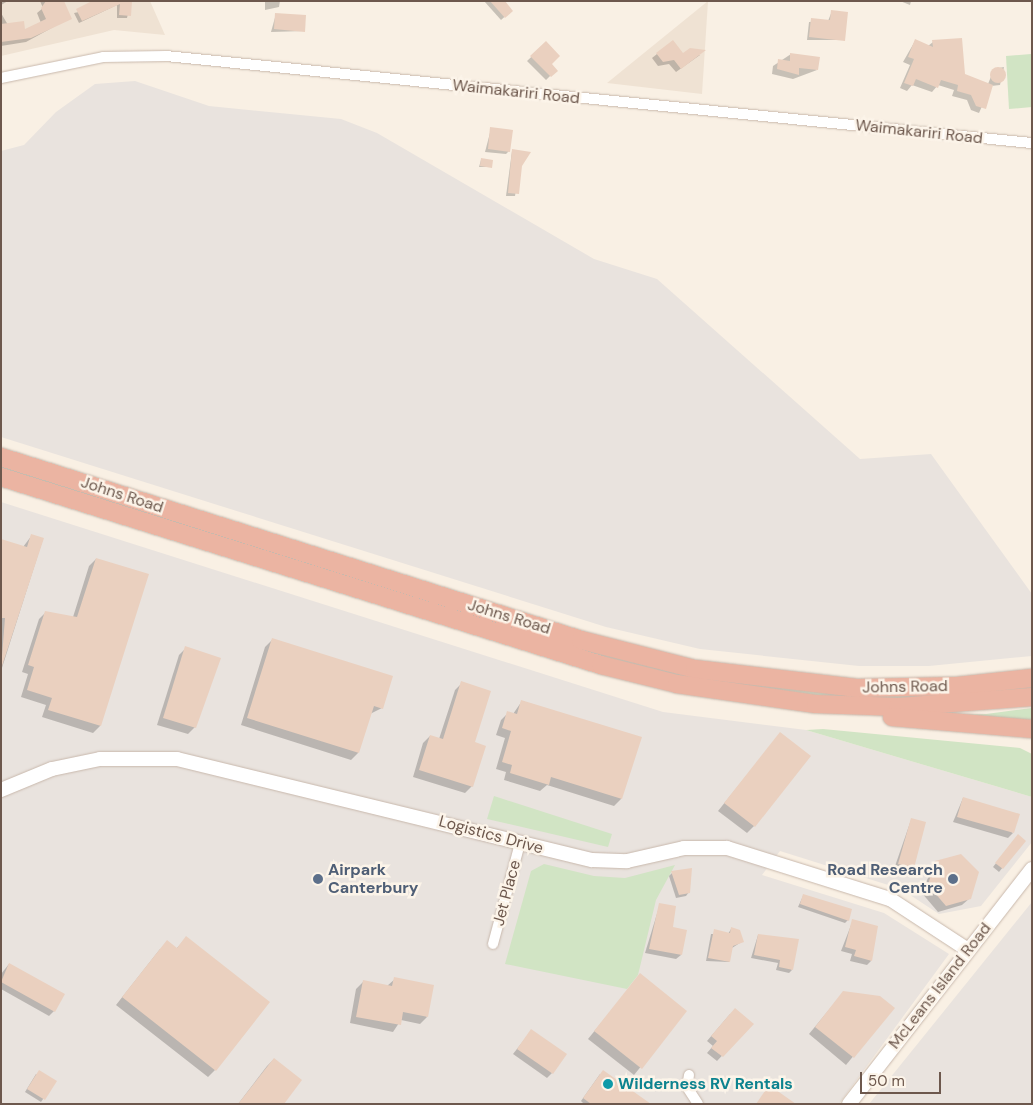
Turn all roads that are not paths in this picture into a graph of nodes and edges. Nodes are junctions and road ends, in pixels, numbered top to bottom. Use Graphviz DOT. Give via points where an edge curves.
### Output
graph roads {
  1 [pos="1,78"];
  2 [pos="1032,143"];
  3 [pos="1,457"];
  4 [pos="1,477"];
  5 [pos="601,665"];
  6 [pos="1032,678"];
  7 [pos="1032,697"];
  8 [pos="1032,729"];
  9 [pos="1,790"];
  10 [pos="520,843"];
  11 [pos="1032,869"];
  12 [pos="493,944"];
  13 [pos="968,950"];
  14 [pos="689,1075"];
  15 [pos="698,1104"];
  16 [pos="849,1104"];
  1 -- 2 [label="street, Waimakariri Road" via="103,57 166,56"];
  3 -- 6 [label="highway, Johns Road" via="581,640 695,669 857,688 958,686"];
  4 -- 5 [label="highway, Johns Road"];
  5 -- 7 [label="highway, Johns Road" via="727,694 816,704 898,707"];
  5 -- 8 [label="highway" via="698,698 745,705"];
  9 -- 10 [label="street, Logistics Drive" via="83,762 126,757 177,759"];
  10 -- 12 [label="street, Jet Place"];
  10 -- 13 [label="street, Logistics Drive" via="604,862 684,848 736,851 890,899"];
  11 -- 13 [label="street, McLeans Island Road"];
  13 -- 16 [label="street, McLeans Island Road"];
  14 -- 15 [label="street" via="686,1087"];
}
